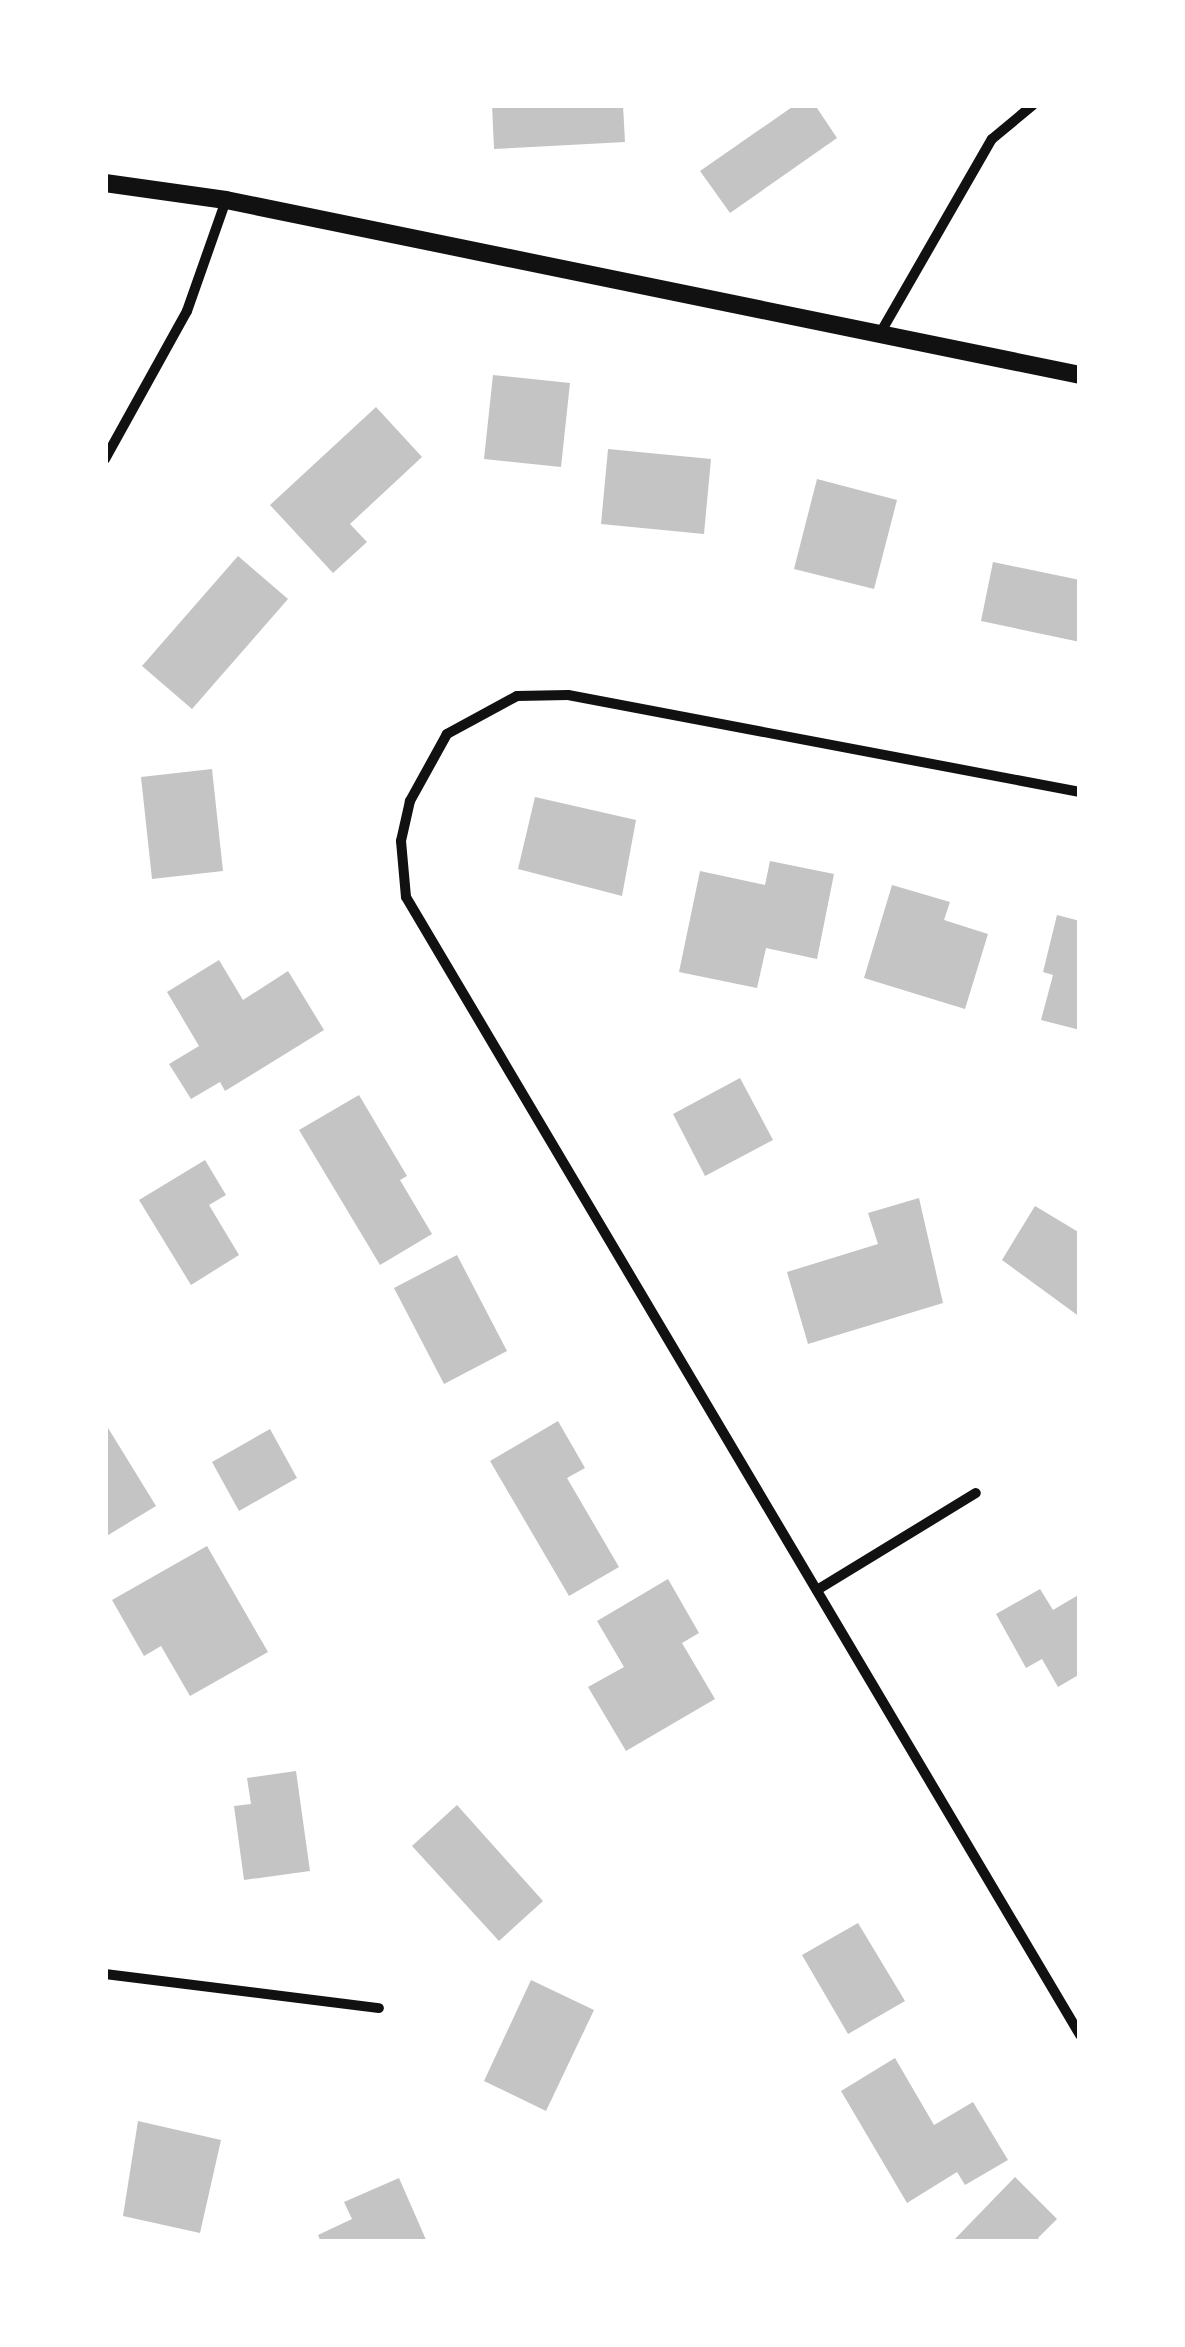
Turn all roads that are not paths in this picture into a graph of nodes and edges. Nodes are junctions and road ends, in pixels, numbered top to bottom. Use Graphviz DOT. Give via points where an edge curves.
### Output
graph roads {
  1 [pos="1033,105"];
  2 [pos="105,183"];
  3 [pos="226,200"];
  4 [pos="882,330"];
  5 [pos="1080,376"];
  6 [pos="105,459"];
  7 [pos="1080,792"];
  8 [pos="976,1493"];
  9 [pos="817,1590"];
  10 [pos="105,1974"];
  11 [pos="379,2008"];
  12 [pos="1080,2035"];
  1 -- 4 [label="street" via="992,139"];
  2 -- 3 [label="street"];
  3 -- 4 [label="street"];
  3 -- 6 [label="street" via="187,311"];
  4 -- 5 [label="street"];
  7 -- 9 [label="street" via="568,696 517,696 446,734 410,801 402,841 406,897"];
  8 -- 9 [label="street"];
  9 -- 12 [label="street"];
  10 -- 11 [label="street"];
}
